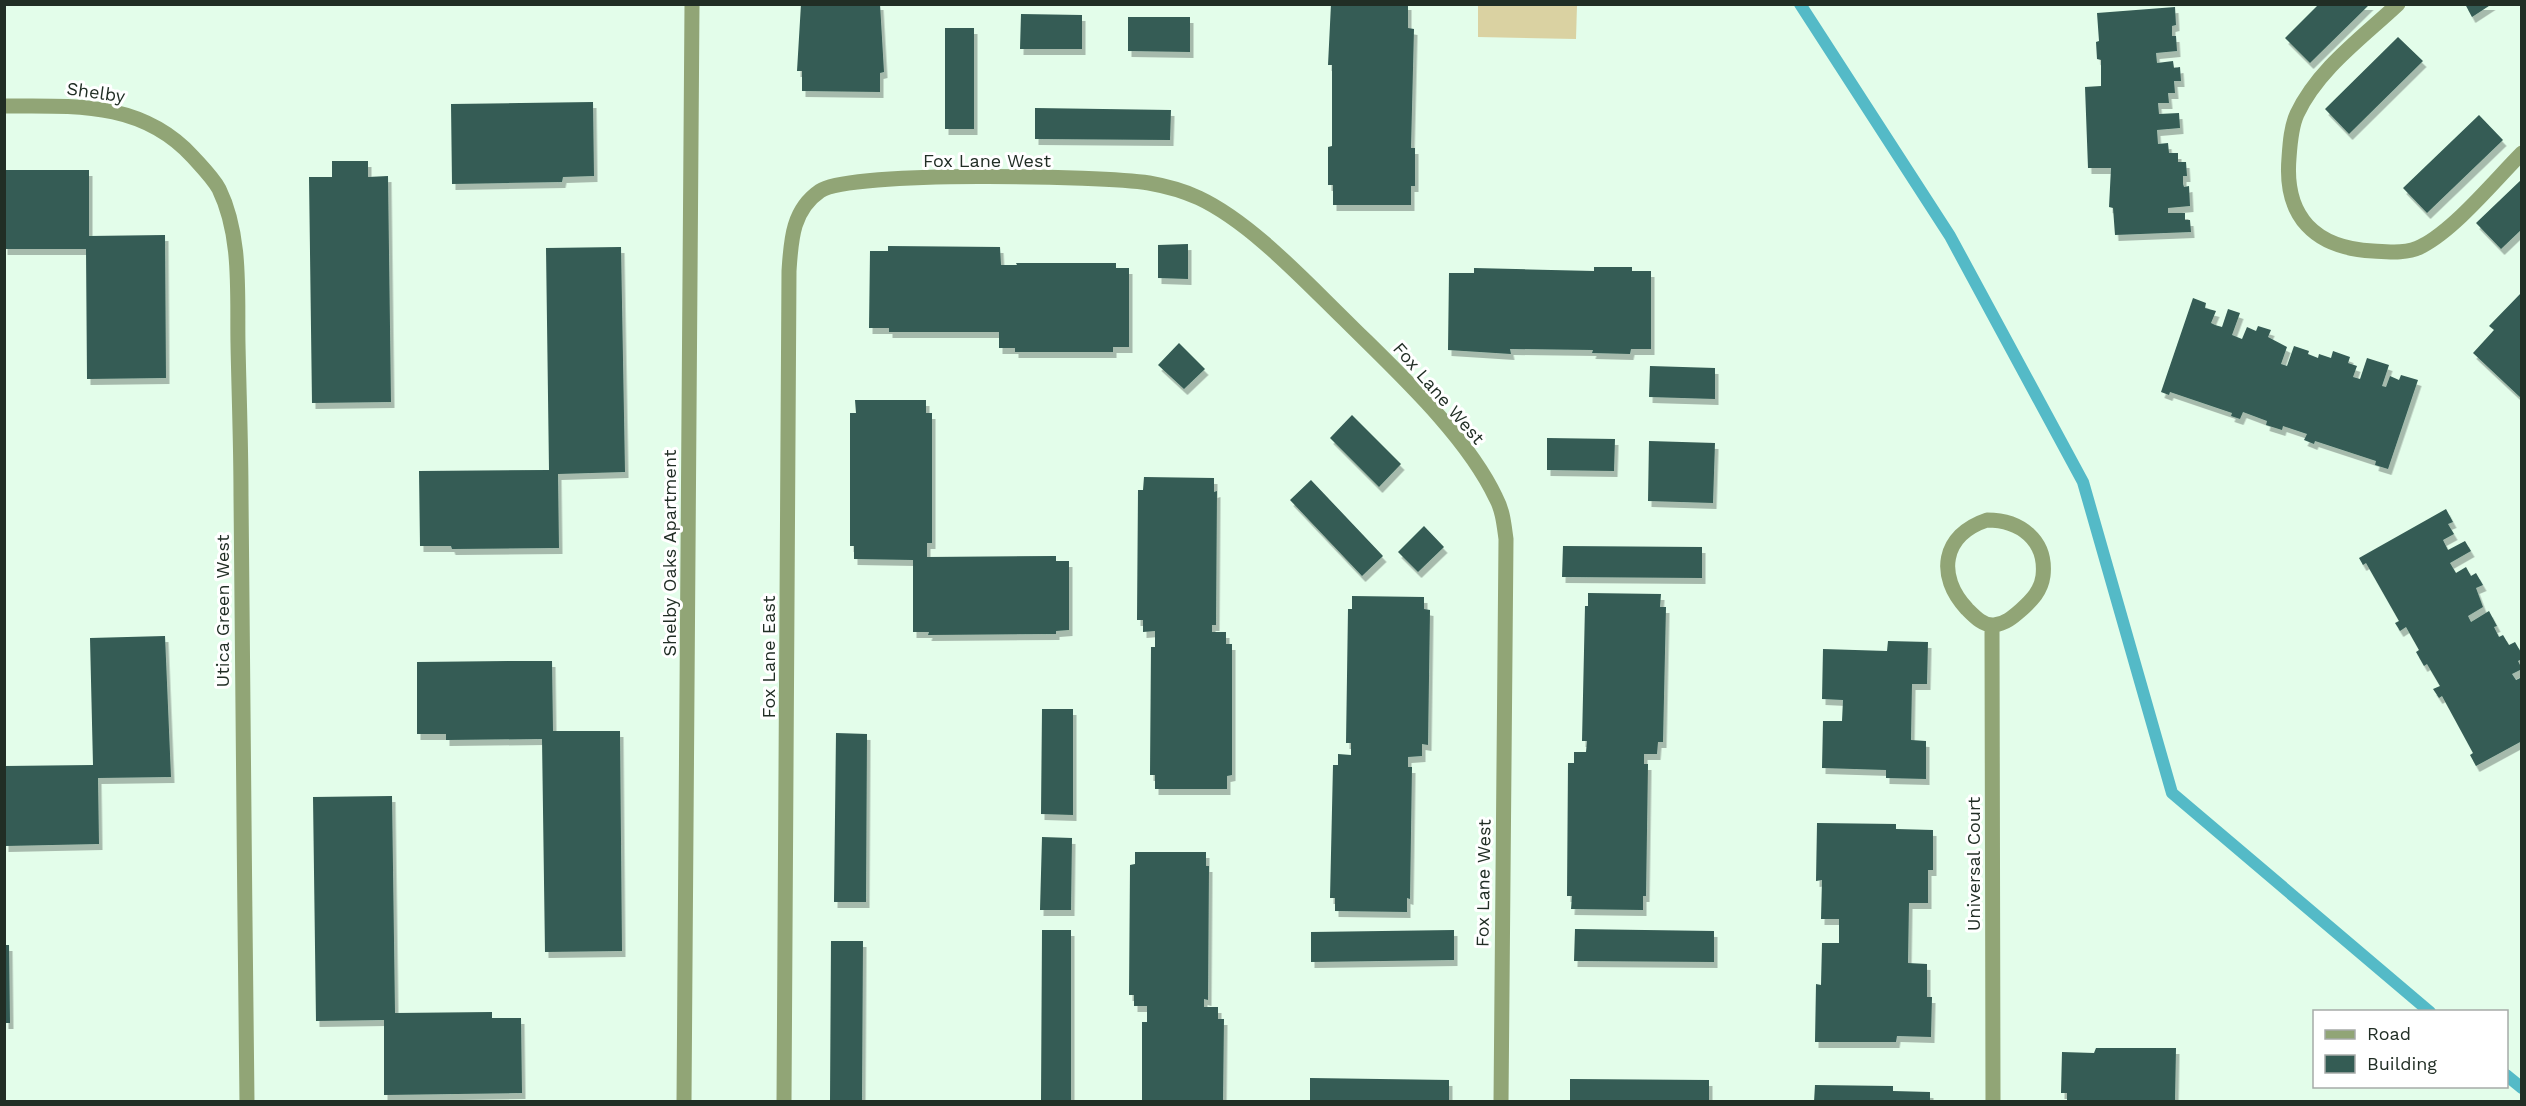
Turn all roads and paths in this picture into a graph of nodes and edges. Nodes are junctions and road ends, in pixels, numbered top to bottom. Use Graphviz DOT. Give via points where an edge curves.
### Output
graph roads {
  1 [pos="692,4"];
  2 [pos="2398,4"];
  3 [pos="4,106"];
  4 [pos="177,139"];
  5 [pos="2522,153"];
  6 [pos="799,214"];
  7 [pos="1992,626"];
  8 [pos="247,1101"];
  9 [pos="684,1101"];
  10 [pos="784,1101"];
  11 [pos="1501,1101"];
  12 [pos="1993,1101"];
  1 -- 9 [label="street, Shelby Oaks Apartment"];
  2 -- 5 [label="street" via="2325,73 2296,117 2289,152 2289,192 2307,225 2318,236 2346,247 2389,252 2422,246 2449,226"];
  3 -- 4 [label="street, Shelby" via="80,106 123,113"];
  4 -- 8 [label="street, Utica Green West" via="218,188 230,222 237,268"];
  6 -- 10 [label="street, Fox Lane East" via="791,241 789,271"];
  6 -- 11 [label="street, Fox Lane West" via="821,190 846,182 873,180 990,177 1138,183 1197,197 1230,216 1303,279 1414,388 1470,456 1497,500 1506,539"];
  7 -- 7 [label="street" via="1977,619 1953,591 1947,577 1947,562 1960,535 1973,525 2003,520 2031,535 2044,566 2035,597 2008,621"];
  7 -- 12 [label="street, Universal Court"];
}
